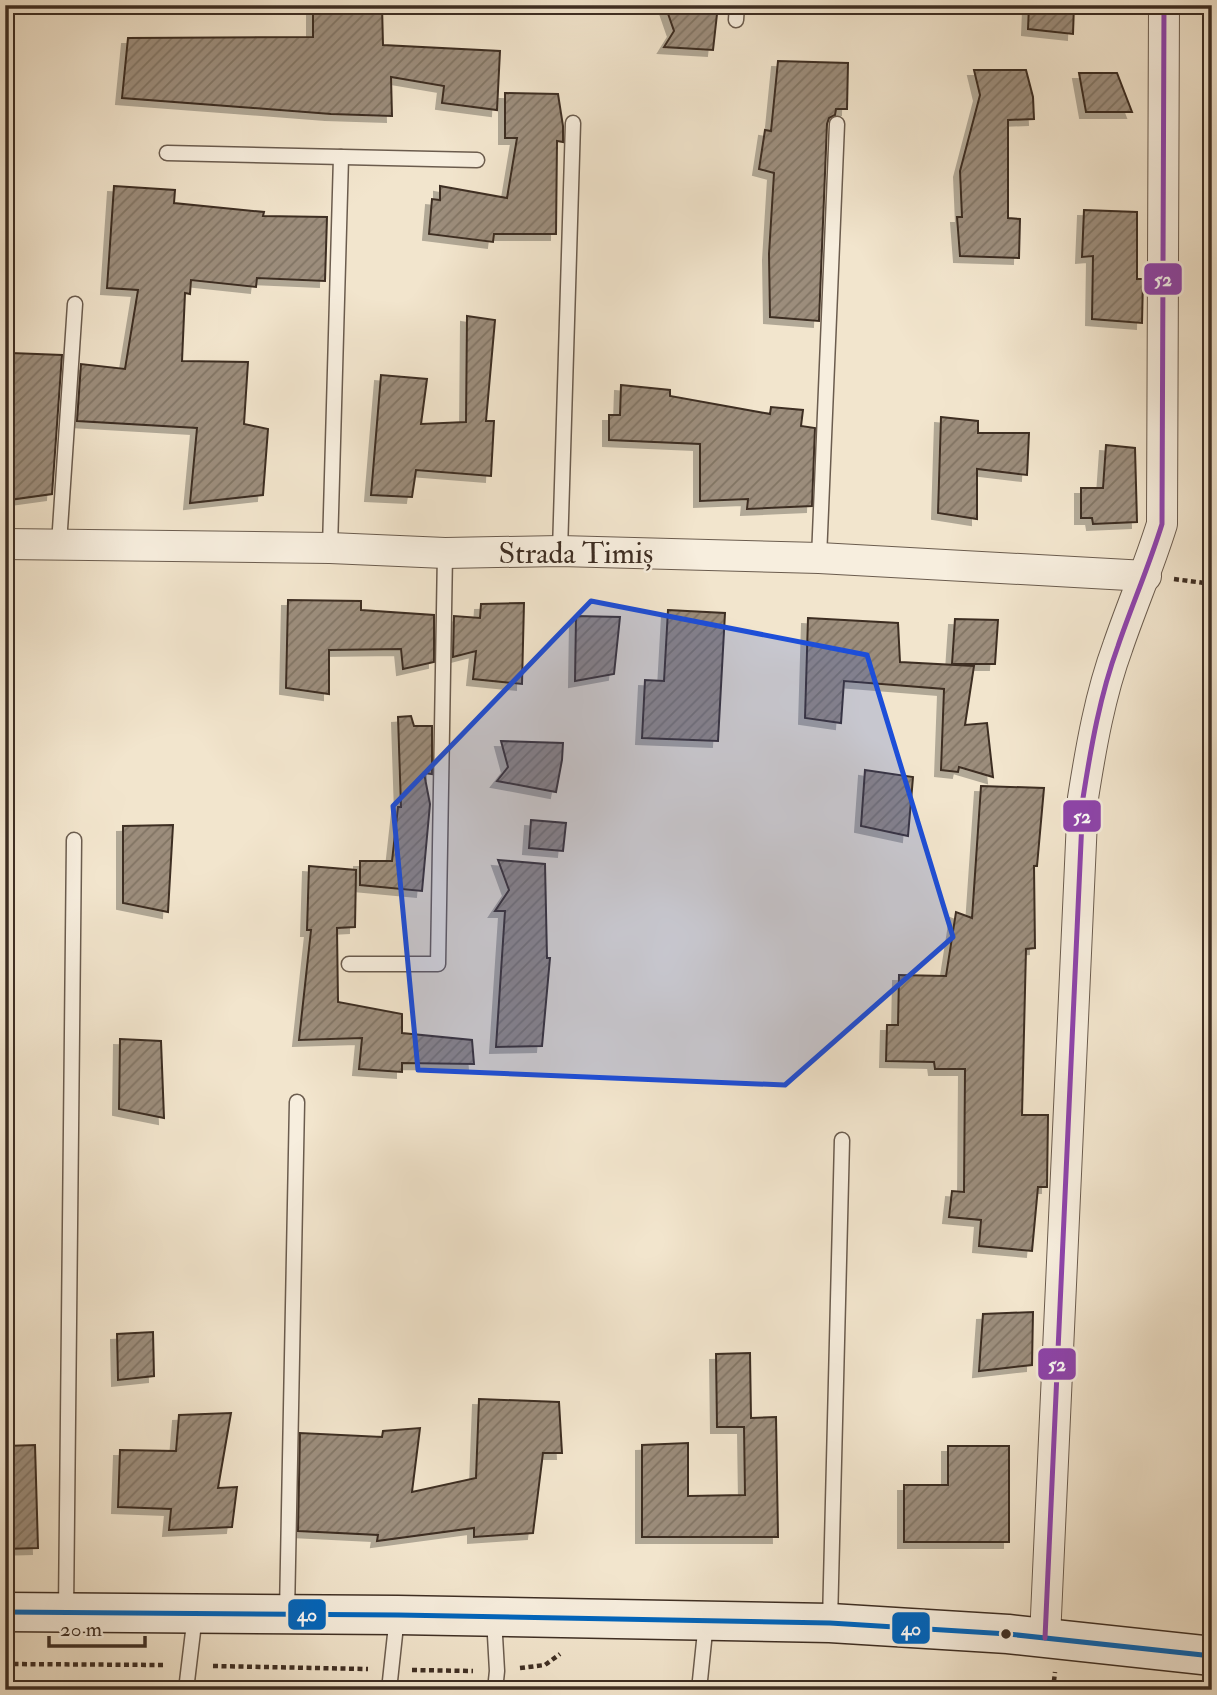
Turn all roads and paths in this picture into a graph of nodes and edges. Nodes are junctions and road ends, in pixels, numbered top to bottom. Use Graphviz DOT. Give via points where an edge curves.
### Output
graph roads {
  1 [pos="1164,5"];
  2 [pos="573,123"];
  3 [pos="837,124"];
  4 [pos="167,153"];
  5 [pos="341,157"];
  6 [pos="477,160"];
  7 [pos="75,304"];
  8 [pos="5,544"];
  9 [pos="59,544"];
  10 [pos="330,548"];
  11 [pos="560,551"];
  12 [pos="445,553"];
  13 [pos="819,558"];
  14 [pos="1146,576"];
  15 [pos="74,841"];
  16 [pos="349,964"];
  17 [pos="297,1102"];
  18 [pos="842,1140"];
  19 [pos="5,1612"];
  20 [pos="66,1613"];
  21 [pos="195,1613"];
  22 [pos="287,1614"];
  23 [pos="398,1615"];
  24 [pos="494,1617"];
  25 [pos="706,1621"];
  26 [pos="830,1623"];
  27 [pos="567,1648"];
  28 [pos="1043,1656"];
  29 [pos="1212,1656"];
  30 [pos="5,1664"];
  31 [pos="189,1665"];
  32 [pos="391,1670"];
  33 [pos="497,1671"];
  34 [pos="1067,1673"];
  35 [pos="186,1690"];
  36 [pos="389,1690"];
  37 [pos="495,1690"];
  38 [pos="698,1690"];
  1 -- 14 [label="street" via="1162,524"];
  2 -- 11 [label="lane"];
  3 -- 13 [label="lane"];
  4 -- 5 [label="lane"];
  5 -- 6 [label="lane"];
  5 -- 10 [label="lane"];
  7 -- 9 [label="lane"];
  8 -- 9 [label="street, Strada Timiș"];
  9 -- 10 [label="street, Strada Timiș"];
  10 -- 12 [label="street, Strada Timiș"];
  11 -- 12 [label="street, Strada Timiș"];
  11 -- 13 [label="street, Strada Timiș"];
  12 -- 16 [label="lane" via="438,964"];
  13 -- 14 [label="street, Strada Timiș"];
  14 -- 28 [label="street" via="1106,683 1083,798"];
  15 -- 20 [label="lane"];
  17 -- 22 [label="lane"];
  18 -- 26 [label="lane"];
  19 -- 20 [label="main road"];
  20 -- 21 [label="main road"];
  21 -- 22 [label="main road"];
  21 -- 31 [label="lane"];
  22 -- 23 [label="main road"];
  23 -- 24 [label="main road"];
  23 -- 32 [label="lane"];
  24 -- 25 [label="main road"];
  24 -- 33 [label="lane"];
  25 -- 26 [label="main road"];
  25 -- 38 [label="lane"];
  26 -- 28 [label="main road"];
  27 -- 33 [label="path" via="545,1665"];
  28 -- 29 [label="main road"];
  28 -- 34 [label="path" via="1056,1676"];
  30 -- 31 [label="path"];
  31 -- 32 [label="path"];
  31 -- 35 [label="lane"];
  32 -- 33 [label="path"];
  32 -- 36 [label="lane"];
  33 -- 37 [label="lane"];
}
